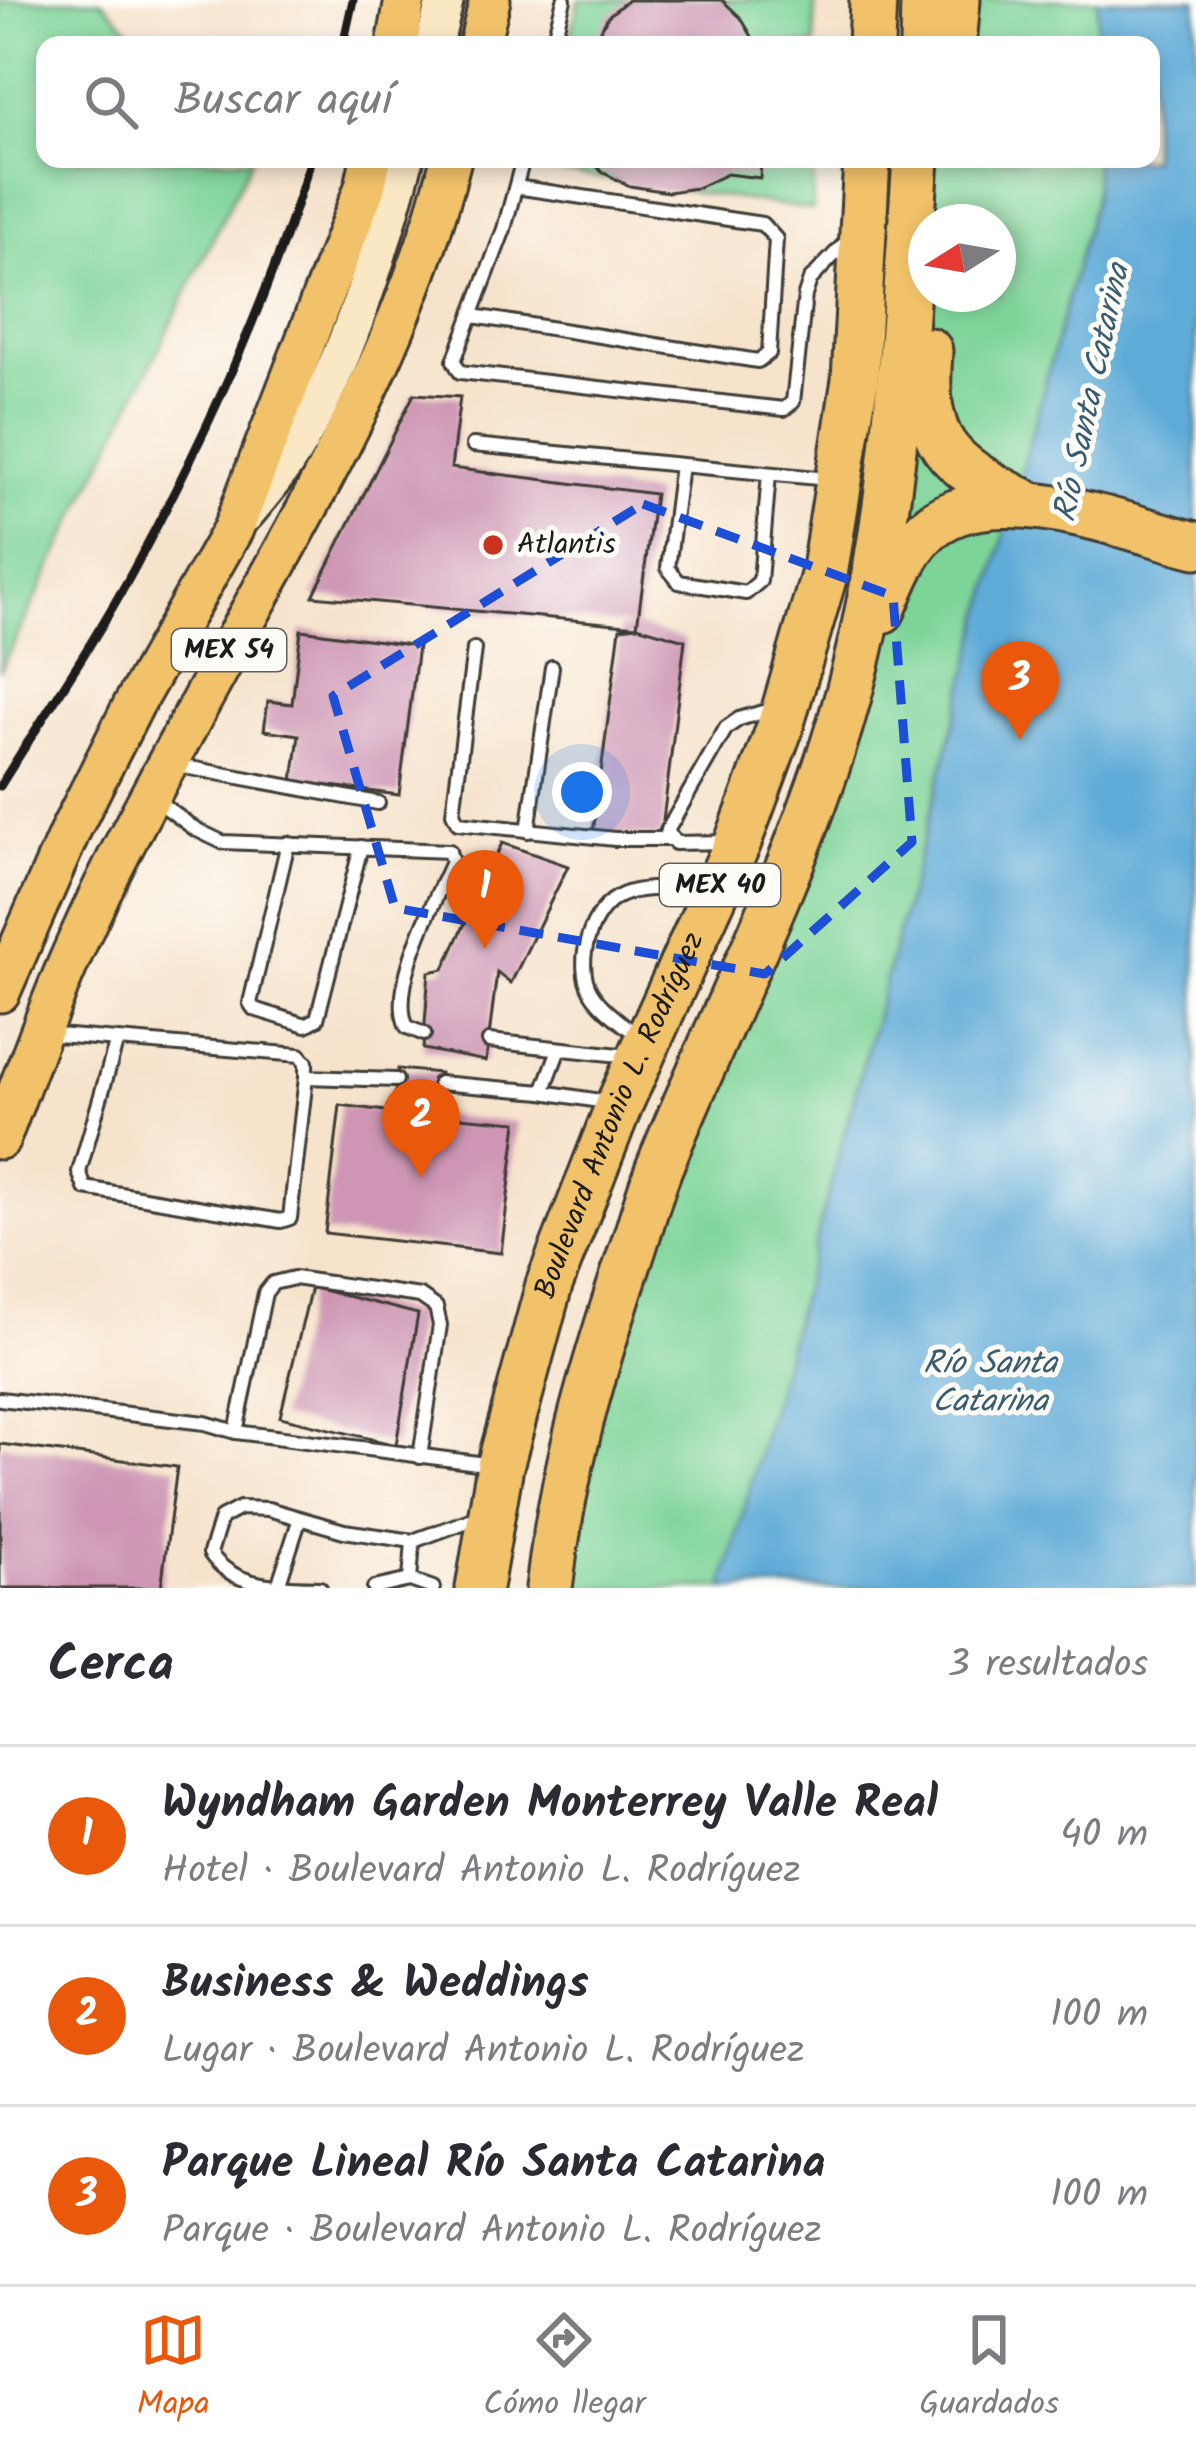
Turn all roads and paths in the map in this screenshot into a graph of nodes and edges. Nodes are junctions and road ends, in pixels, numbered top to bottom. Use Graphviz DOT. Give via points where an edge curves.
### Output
graph roads {
  1 [pos="405,0"];
  2 [pos="445,0"];
  3 [pos="490,0"];
  4 [pos="564,0"];
  5 [pos="873,0"];
  6 [pos="924,0"];
  7 [pos="957,0"];
  8 [pos="399,36"];
  9 [pos="436,36"];
  10 [pos="480,36"];
  11 [pos="554,36"];
  12 [pos="872,36"];
  13 [pos="923,36"];
  14 [pos="953,36"];
  15 [pos="369,168"];
  16 [pos="402,168"];
  17 [pos="448,168"];
  18 [pos="521,168"];
  19 [pos="867,168"];
  20 [pos="915,168"];
  21 [pos="943,168"];
  22 [pos="516,187"];
  23 [pos="940,204"];
  24 [pos="864,222"];
  25 [pos="932,312"];
  26 [pos="473,316"];
  27 [pos="473,445"];
  28 [pos="681,465"];
  29 [pos="769,474"];
  30 [pos="841,481"];
  31 [pos="1026,503"];
  32 [pos="233,529"];
  33 [pos="1196,545"];
  34 [pos="474,649"];
  35 [pos="552,667"];
  36 [pos="856,667"];
  37 [pos="786,705"];
  38 [pos="158,779"];
  39 [pos="378,802"];
  40 [pos="528,831"];
  41 [pos="669,839"];
  42 [pos="738,842"];
  43 [pos="288,844"];
  44 [pos="361,847"];
  45 [pos="719,889"];
  46 [pos="0,992"];
  47 [pos="40,1034"];
  48 [pos="424,1034"];
  49 [pos="489,1041"];
  50 [pos="116,1043"];
  51 [pos="559,1049"];
  52 [pos="645,1051"];
  53 [pos="306,1077"];
  54 [pos="396,1080"];
  55 [pos="439,1082"];
  56 [pos="543,1091"];
  57 [pos="619,1105"];
  58 [pos="0,1139"];
  59 [pos="0,1399"];
  60 [pos="236,1432"];
  61 [pos="420,1456"];
  62 [pos="500,1466"];
  63 [pos="493,1511"];
  64 [pos="299,1521"];
  65 [pos="413,1540"];
  66 [pos="410,1580"];
  67 [pos="278,1586"];
  68 [pos="320,1588"];
  69 [pos="374,1588"];
  70 [pos="433,1588"];
  71 [pos="479,1588"];
  72 [pos="549,1588"];
  1 -- 8 [label="main road"];
  2 -- 9 [label="main road"];
  3 -- 10 [label="main road"];
  4 -- 11 [label="lane"];
  5 -- 12 [label="highway"];
  6 -- 13 [label="highway"];
  7 -- 14 [label="highway"];
  15 -- 32 [label="main road, MEX 54"];
  16 -- 32 [label="main road" via="316,408 286,463"];
  17 -- 38 [label="main road, MEX 54" via="374,380"];
  18 -- 22 [label="lane"];
  19 -- 24 [label="highway, Boulevard Antonio L. Rodríguez / MEX 40"];
  20 -- 36 [label="highway, Boulevard Antonio L. Rodríguez / MEX 40" via="901,382"];
  21 -- 23 [label="highway"];
  22 -- 26 [label="lane"];
  22 -- 26 [label="lane" via="762,224 776,239 769,353 758,361"];
  24 -- 26 [label="lane" via="811,280 793,402 784,409 460,372 454,361"];
  24 -- 30 [label="highway, Boulevard Antonio L. Rodríguez / MEX 40"];
  25 -- 31 [label="highway" via="926,383 938,436 970,475"];
  27 -- 28 [label="lane"];
  28 -- 29 [label="lane"];
  28 -- 29 [label="lane" via="672,577 746,592 760,580"];
  29 -- 30 [label="lane"];
  30 -- 37 [label="highway, Boulevard Antonio L. Rodríguez / MEX 40"];
  31 -- 33 [label="highway"];
  31 -- 36 [label="highway" via="975,507 924,533"];
  32 -- 46 [label="main road, MEX 54" via="81,808"];
  34 -- 40 [label="lane" via="453,813 463,826"];
  35 -- 40 [label="lane"];
  36 -- 72 [label="highway, Boulevard Antonio L. Rodríguez / MEX 40" via="799,844 658,1173 590,1375"];
  37 -- 41 [label="lane" via="726,728"];
  37 -- 42 [label="highway, Boulevard Antonio L. Rodríguez / MEX 40"];
  38 -- 39 [label="lane"];
  38 -- 43 [label="lane" via="196,829 222,842"];
  38 -- 47 [label="main road, MEX 54"];
  40 -- 41 [label="lane"];
  41 -- 42 [label="lane"];
  42 -- 45 [label="highway, Boulevard Antonio L. Rodríguez / MEX 40"];
  43 -- 44 [label="lane"];
  43 -- 44 [label="lane" via="250,1003 307,1024 317,1019"];
  44 -- 48 [label="lane" via="451,853 411,958 403,1008 407,1027"];
  45 -- 52 [label="highway, Boulevard Antonio L. Rodríguez / MEX 40"];
  45 -- 52 [label="lane" via="622,894 591,928 588,988"];
  47 -- 50 [label="lane"];
  47 -- 58 [label="main road, MEX 54"];
  49 -- 51 [label="lane"];
  50 -- 53 [label="lane" via="299,1055"];
  50 -- 53 [label="lane" via="79,1172 85,1188 290,1218"];
  51 -- 52 [label="lane"];
  51 -- 56 [label="lane"];
  52 -- 57 [label="highway, Boulevard Antonio L. Rodríguez / MEX 40"];
  53 -- 54 [label="lane"];
  55 -- 56 [label="lane"];
  56 -- 57 [label="lane"];
  57 -- 62 [label="highway, Boulevard Antonio L. Rodríguez / MEX 40" via="549,1286"];
  59 -- 60 [label="lane"];
  60 -- 61 [label="lane"];
  60 -- 61 [label="lane" via="266,1293 294,1278 420,1296 436,1307"];
  61 -- 62 [label="lane"];
  62 -- 63 [label="highway, Boulevard Antonio L. Rodríguez / MEX 40"];
  63 -- 65 [label="lane"];
  63 -- 71 [label="highway, Boulevard Antonio L. Rodríguez / MEX 40"];
  64 -- 65 [label="lane"];
  64 -- 67 [label="lane"];
  64 -- 67 [label="lane" via="240,1508 221,1518 212,1537 210,1553 228,1576"];
  65 -- 66 [label="lane"];
  66 -- 69 [label="lane"];
  66 -- 70 [label="lane"];
  67 -- 68 [label="lane"];
}
